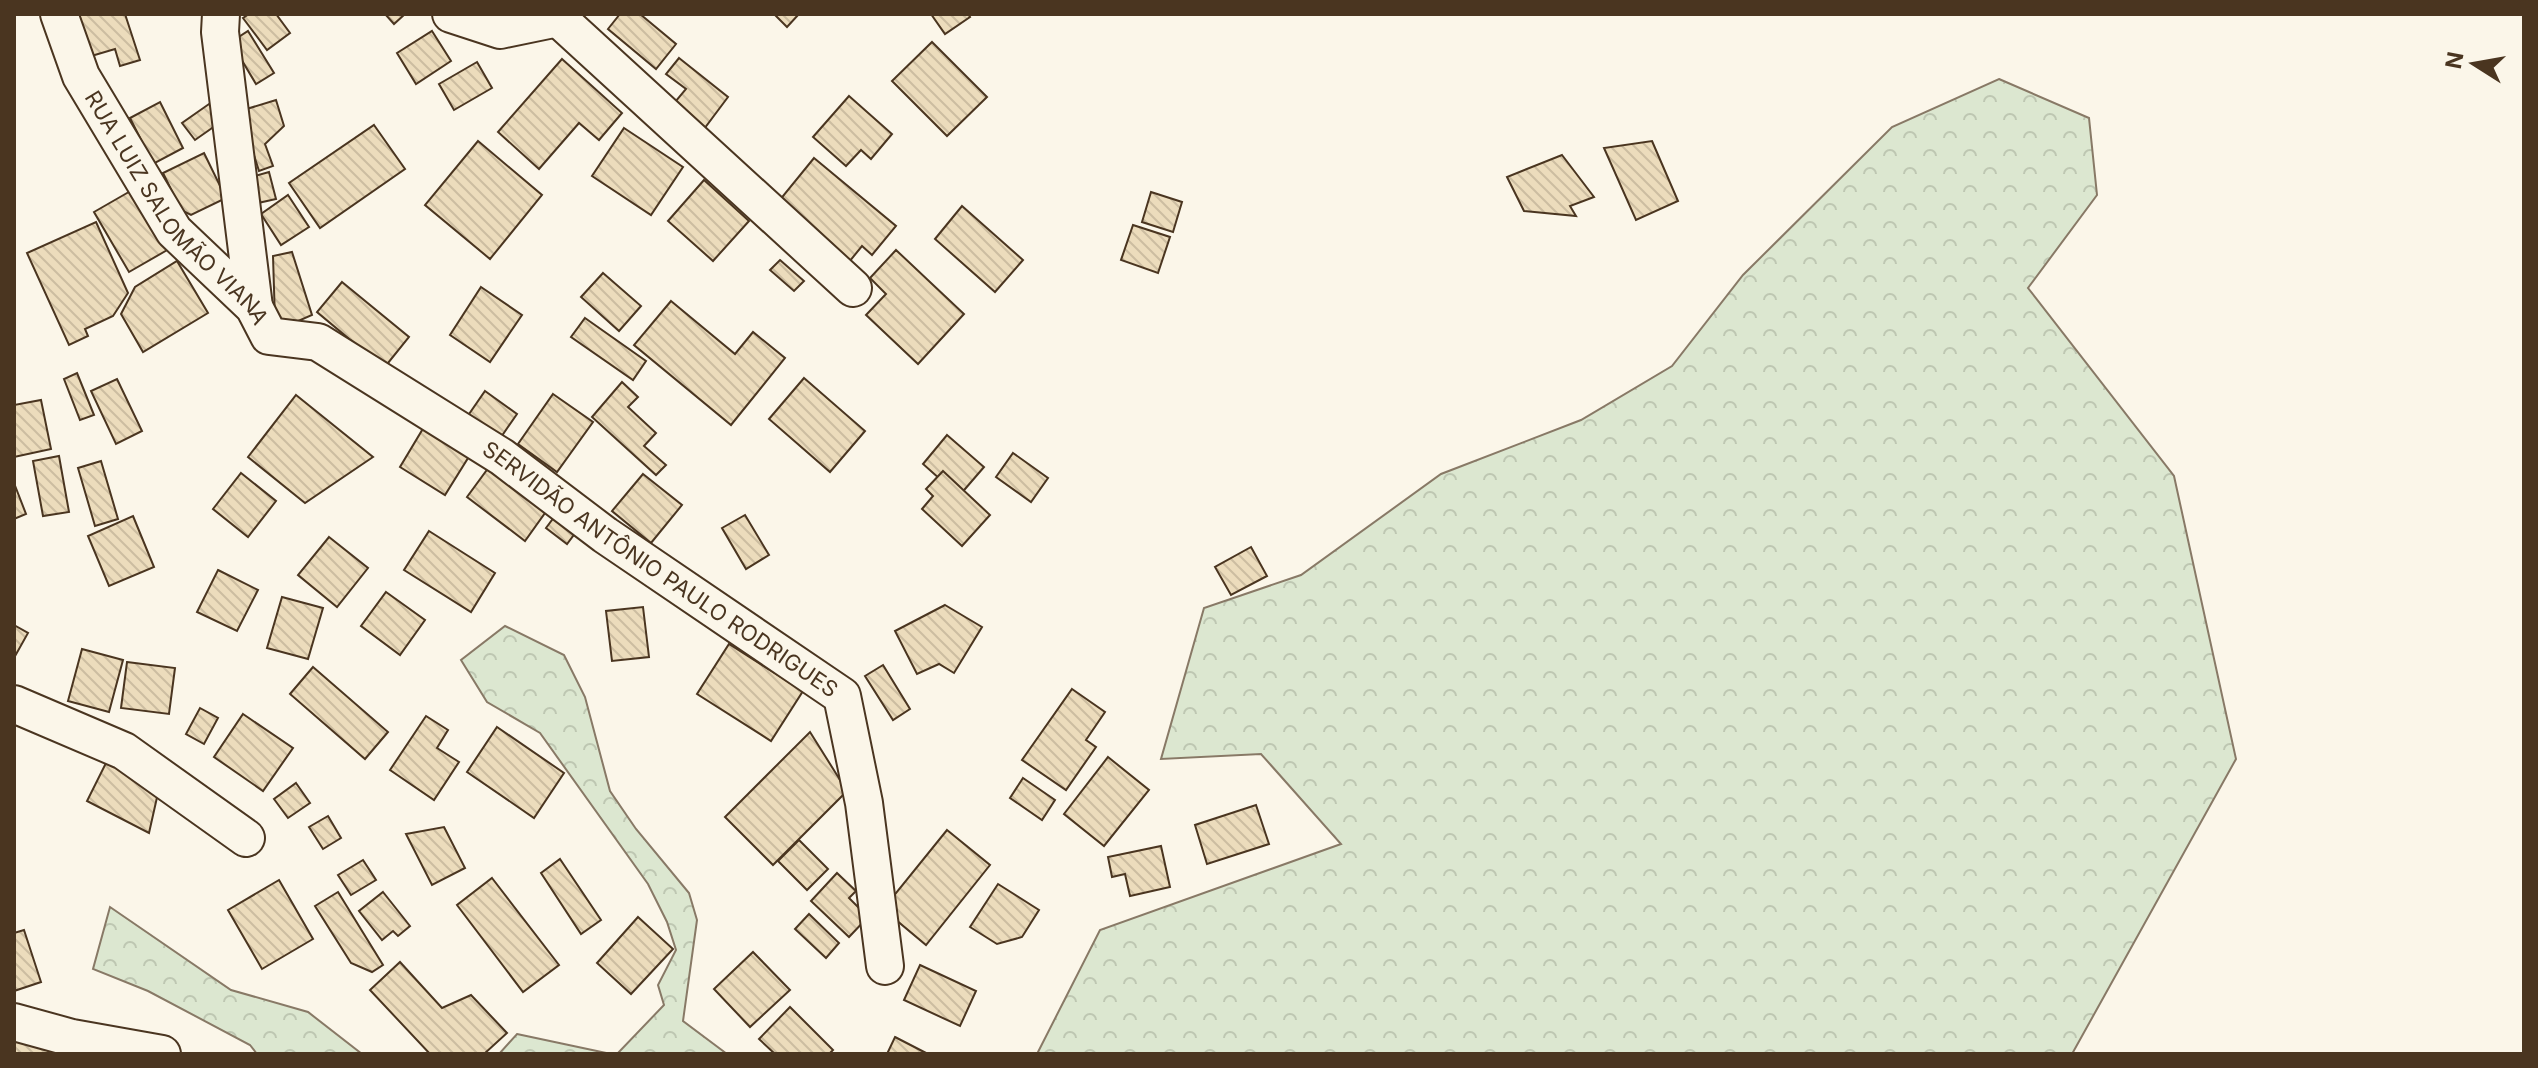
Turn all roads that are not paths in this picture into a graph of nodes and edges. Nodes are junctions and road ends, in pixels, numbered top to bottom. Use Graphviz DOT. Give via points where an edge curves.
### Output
graph roads {
  1 [pos="59,14"];
  2 [pos="221,14"];
  3 [pos="451,14"];
  4 [pos="560,16"];
  5 [pos="853,288"];
  6 [pos="254,307"];
  7 [pos="14,704"];
  8 [pos="246,838"];
  9 [pos="885,966"];
  10 [pos="14,1022"];
  11 [pos="162,1054"];
  1 -- 6 [label="street, RUA LUIZ SALOMÃO VIANA" via="81,76 174,231"];
  2 -- 6 [label="street, RUA LUIZ SALOMÃO VIANA"];
  3 -- 4 [label="street" via="500,30"];
  4 -- 5 [label="street"];
  6 -- 9 [label="street, SERVIDÃO ANTÔNIO PAULO RODRIGUES" via="269,336 318,342 489,449 842,696 864,803"];
  7 -- 8 [label="street" via="124,751"];
  10 -- 11 [label="street"];
}
